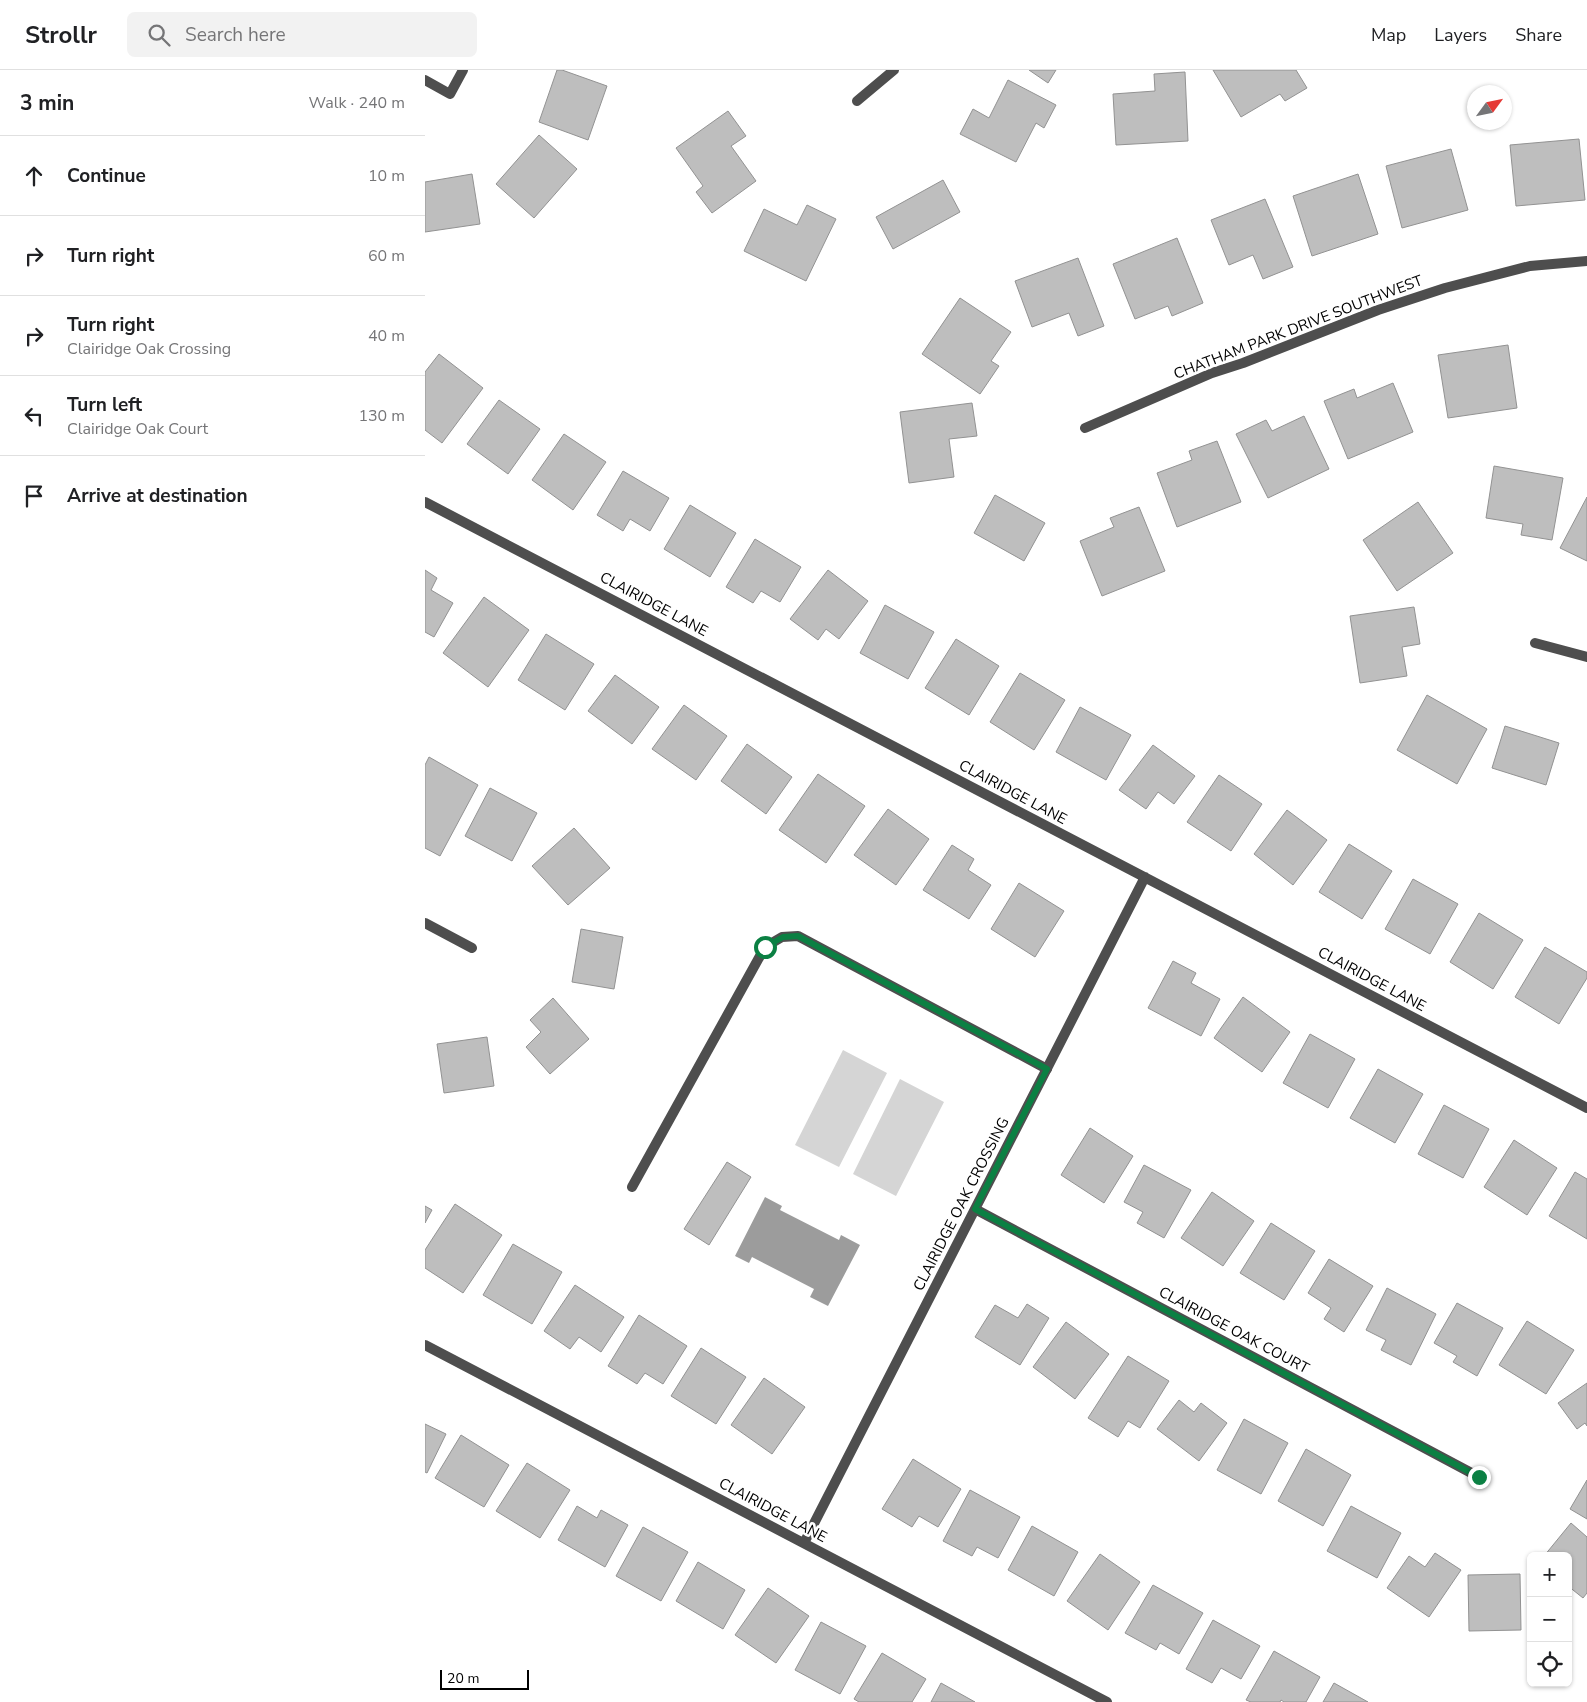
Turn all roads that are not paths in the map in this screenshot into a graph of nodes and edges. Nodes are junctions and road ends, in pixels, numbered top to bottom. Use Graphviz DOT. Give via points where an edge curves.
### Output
graph roads {
  1 [pos="463,70"];
  2 [pos="894,70"];
  3 [pos="425,80"];
  4 [pos="857,101"];
  5 [pos="1587,261"];
  6 [pos="1085,428"];
  7 [pos="425,502"];
  8 [pos="1535,643"];
  9 [pos="1587,657"];
  10 [pos="1145,877"];
  11 [pos="425,923"];
  12 [pos="472,948"];
  13 [pos="1047,1069"];
  14 [pos="1587,1108"];
  15 [pos="632,1187"];
  16 [pos="975,1209"];
  17 [pos="425,1345"];
  18 [pos="1479,1477"];
  19 [pos="804,1543"];
  20 [pos="1107,1702"];
  1 -- 3 [label="street" via="450,94"];
  2 -- 4 [label="street"];
  5 -- 6 [label="street, CHATHAM PARK DRIVE SOUTHWEST" via="1530,266 1445,288 1378,310 1212,373"];
  7 -- 10 [label="street, CLAIRIDGE LANE"];
  8 -- 9 [label="street"];
  10 -- 13 [label="street, CLAIRIDGE OAK CROSSING"];
  10 -- 14 [label="street, CLAIRIDGE LANE"];
  11 -- 12 [label="street"];
  13 -- 15 [label="street" via="798,936 783,937 765,947"];
  13 -- 16 [label="street, CLAIRIDGE OAK CROSSING"];
  16 -- 18 [label="street, CLAIRIDGE OAK COURT"];
  16 -- 19 [label="street, CLAIRIDGE OAK CROSSING"];
  17 -- 19 [label="street, CLAIRIDGE LANE"];
  19 -- 20 [label="street, CLAIRIDGE LANE"];
}
